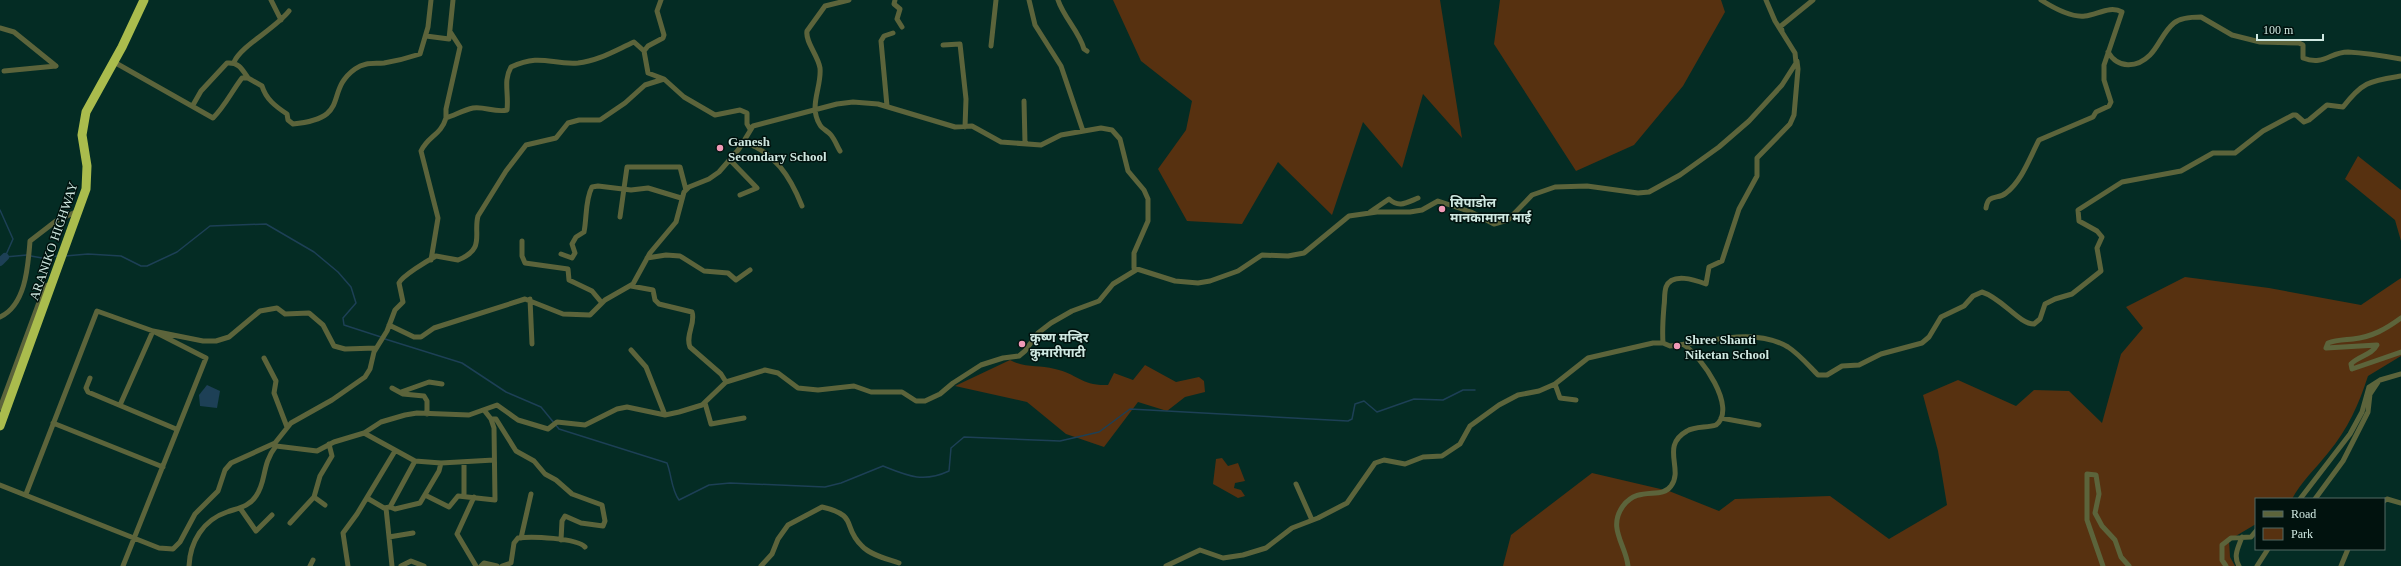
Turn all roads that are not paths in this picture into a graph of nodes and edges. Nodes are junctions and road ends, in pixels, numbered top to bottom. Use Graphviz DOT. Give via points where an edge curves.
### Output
graph roads {
  1 [pos="144,0"];
  2 [pos="272,0"];
  3 [pos="431,0"];
  4 [pos="453,0"];
  5 [pos="661,0"];
  6 [pos="849,0"];
  7 [pos="895,0"];
  8 [pos="996,0"];
  9 [pos="1029,0"];
  10 [pos="1058,0"];
  11 [pos="1766,0"];
  12 [pos="1813,0"];
  13 [pos="2041,0"];
  14 [pos="289,11"];
  15 [pos="281,20"];
  16 [pos="902,27"];
  17 [pos="0,28"];
  18 [pos="1782,31"];
  19 [pos="451,33"];
  20 [pos="893,33"];
  21 [pos="426,36"];
  22 [pos="943,45"];
  23 [pos="991,46"];
  24 [pos="644,51"];
  25 [pos="1087,51"];
  26 [pos="2108,52"];
  27 [pos="1796,58"];
  28 [pos="2401,59"];
  29 [pos="114,62"];
  30 [pos="234,62"];
  31 [pos="4,71"];
  32 [pos="2401,76"];
  33 [pos="248,78"];
  34 [pos="664,79"];
  35 [pos="1024,101"];
  36 [pos="193,105"];
  37 [pos="887,106"];
  38 [pos="815,110"];
  39 [pos="446,118"];
  40 [pos="964,127"];
  41 [pos="750,129"];
  42 [pos="1083,131"];
  43 [pos="744,142"];
  44 [pos="1025,143"];
  45 [pos="840,151"];
  46 [pos="730,160"];
  47 [pos="622,190"];
  48 [pos="686,190"];
  49 [pos="740,195"];
  50 [pos="681,198"];
  51 [pos="1418,198"];
  52 [pos="802,206"];
  53 [pos="1986,208"];
  54 [pos="80,210"];
  55 [pos="1369,212"];
  56 [pos="620,217"];
  57 [pos="522,241"];
  58 [pos="561,254"];
  59 [pos="647,258"];
  60 [pos="431,260"];
  61 [pos="750,270"];
  62 [pos="1136,270"];
  63 [pos="53,284"];
  64 [pos="631,286"];
  65 [pos="530,299"];
  66 [pos="602,303"];
  67 [pos="0,317"];
  68 [pos="2401,318"];
  69 [pos="388,328"];
  70 [pos="153,331"];
  71 [pos="1663,343"];
  72 [pos="532,344"];
  73 [pos="1684,345"];
  74 [pos="376,348"];
  75 [pos="631,350"];
  76 [pos="2401,352"];
  77 [pos="264,358"];
  78 [pos="2401,374"];
  79 [pos="90,378"];
  80 [pos="2380,380"];
  81 [pos="726,382"];
  82 [pos="442,384"];
  83 [pos="1555,384"];
  84 [pos="392,388"];
  85 [pos="400,393"];
  86 [pos="1576,400"];
  87 [pos="705,402"];
  88 [pos="120,405"];
  89 [pos="0,408"];
  90 [pos="484,410"];
  91 [pos="427,414"];
  92 [pos="665,415"];
  93 [pos="744,418"];
  94 [pos="1721,418"];
  95 [pos="491,419"];
  96 [pos="53,423"];
  97 [pos="1759,425"];
  98 [pos="0,426"];
  99 [pos="287,427"];
  100 [pos="176,429"];
  101 [pos="364,433"];
  102 [pos="328,444"];
  103 [pos="276,445"];
  104 [pos="395,451"];
  105 [pos="494,460"];
  106 [pos="415,461"];
  107 [pos="464,462"];
  108 [pos="441,463"];
  109 [pos="163,467"];
  110 [pos="1296,484"];
  111 [pos="0,485"];
  112 [pos="26,494"];
  113 [pos="531,494"];
  114 [pos="424,496"];
  115 [pos="464,496"];
  116 [pos="314,497"];
  117 [pos="367,498"];
  118 [pos="474,498"];
  119 [pos="2301,498"];
  120 [pos="2316,498"];
  121 [pos="2385,500"];
  122 [pos="2401,503"];
  123 [pos="325,505"];
  124 [pos="240,508"];
  125 [pos="388,508"];
  126 [pos="272,515"];
  127 [pos="1312,520"];
  128 [pos="290,523"];
  129 [pos="2255,532"];
  130 [pos="413,533"];
  131 [pos="389,537"];
  132 [pos="2242,537"];
  133 [pos="134,538"];
  134 [pos="521,538"];
  135 [pos="561,540"];
  136 [pos="586,547"];
  137 [pos="2267,550"];
  138 [pos="2348,550"];
  139 [pos="314,560"];
  140 [pos="899,563"];
  141 [pos="123,566"];
  142 [pos="189,566"];
  143 [pos="310,566"];
  144 [pos="348,566"];
  145 [pos="392,566"];
  146 [pos="401,566"];
  147 [pos="424,566"];
  148 [pos="476,566"];
  149 [pos="481,566"];
  150 [pos="497,566"];
  151 [pos="502,566"];
  152 [pos="761,566"];
  153 [pos="1166,566"];
  154 [pos="1628,566"];
  155 [pos="2103,566"];
  156 [pos="2129,566"];
  157 [pos="2226,566"];
  158 [pos="2239,566"];
  159 [pos="2257,566"];
  160 [pos="2341,566"];
  1 -- 29 [label="highway, ARANIKO HIGHWAY"];
  2 -- 15 [label="street"];
  3 -- 21 [label="street"];
  4 -- 19 [label="street"];
  5 -- 24 [label="street" via="657,10 663,38"];
  6 -- 38 [label="street" via="825,6 807,31 807,39 815,51 820,67"];
  7 -- 16 [label="street" via="894,4 900,9 897,19"];
  8 -- 23 [label="street"];
  9 -- 42 [label="street" via="1035,25 1061,66"];
  10 -- 25 [label="street" via="1062,12"];
  11 -- 18 [label="street" via="1774,21"];
  12 -- 18 [label="street" via="1781,26"];
  13 -- 26 [label="street" via="2074,15 2084,16 2112,9 2122,12"];
  14 -- 15 [label="street"];
  15 -- 30 [label="street" via="238,53"];
  17 -- 31 [label="street" via="14,32 56,66"];
  18 -- 27 [label="street"];
  19 -- 21 [label="street" via="449,39"];
  19 -- 39 [label="street" via="460,47"];
  20 -- 37 [label="street" via="884,36 881,41"];
  21 -- 33 [label="street" via="420,54 382,63 366,62 344,78 331,112 321,118 298,124 288,120 287,114 265,95 262,86"];
  22 -- 40 [label="street" via="960,44 966,99"];
  24 -- 34 [label="street" via="648,73"];
  24 -- 39 [label="street" via="634,42 583,62 538,59 521,63 511,67 506,76 507,110 501,112 488,108 472,108"];
  26 -- 28 [label="street" via="2122,65 2131,65 2151,55 2157,43 2175,22 2201,17 2232,35 2260,42 2299,43 2303,45 2303,58 2310,61 2323,61 2346,52"];
  26 -- 53 [label="street" via="2103,71 2111,102 2109,106 2087,120 2039,140 2031,159 2011,188 2005,194 1992,196"];
  27 -- 55 [label="street" via="1790,75 1749,121 1680,175 1649,192 1638,193 1586,186 1555,187 1532,195 1508,220 1494,224 1442,200 1422,210 1410,212"];
  27 -- 71 [label="street" via="1798,69 1794,115 1790,124 1757,158 1757,176 1740,209 1726,253 1722,260 1709,267 1706,284 1691,278 1677,279 1666,288 1662,314"];
  29 -- 36 [label="street" via="148,83"];
  29 -- 54 [label="highway, ARANIKO HIGHWAY" via="86,112 82,125 88,178"];
  30 -- 33 [label="street"];
  30 -- 36 [label="street" via="227,63 201,91"];
  32 -- 73 [label="street" via="2369,81 2355,91 2343,107 2327,105 2304,122 2293,115 2263,131 2235,153 2214,153 2181,171 2122,182 2085,203 2078,210 2079,221 2097,231 2102,237 2097,248 2101,271 2072,294 2045,304 2040,319 2034,324 2021,321 2004,304 1982,292 1973,296 1964,306 1941,317 1929,337 1922,343 1880,354 1859,365 1842,366 1827,375 1818,375 1789,348 1768,339 1731,337"];
  33 -- 36 [label="street" via="242,78 222,109 213,118"];
  34 -- 41 [label="street" via="684,97 715,115 740,110 747,113 747,124"];
  34 -- 60 [label="street" via="645,85 600,120 568,123 556,138 526,145 506,171 478,216 478,242 458,260 436,256"];
  35 -- 44 [label="street"];
  37 -- 38 [label="street" via="853,102"];
  37 -- 40 [label="street" via="950,126"];
  38 -- 41 [label="street" via="760,123"];
  38 -- 45 [label="street" via="820,125 831,135"];
  39 -- 60 [label="street" via="443,130 425,143 421,151 438,218"];
  40 -- 44 [label="street" via="976,128 1001,142"];
  41 -- 43 [label="street"];
  42 -- 44 [label="street" via="1056,137 1041,145"];
  42 -- 62 [label="street" via="1101,128 1116,132 1122,143 1128,171 1147,195 1148,221 1132,259"];
  43 -- 46 [label="street"];
  43 -- 52 [label="street" via="757,146 774,158 793,182"];
  46 -- 48 [label="street" via="715,176"];
  46 -- 49 [label="street" via="757,188"];
  47 -- 48 [label="street" via="627,167 646,166 680,167"];
  47 -- 50 [label="street" via="648,188"];
  47 -- 56 [label="street"];
  47 -- 58 [label="street" via="592,187 588,196 584,232 576,237 572,244 575,253 572,258"];
  48 -- 50 [label="street"];
  50 -- 59 [label="street" via="676,222"];
  51 -- 55 [label="street" via="1402,205 1395,204 1389,199"];
  54 -- 63 [label="highway, ARANIKO HIGHWAY"];
  54 -- 67 [label="street" via="56,221 30,241 25,276 14,307"];
  55 -- 62 [label="street" via="1349,216 1304,253 1288,256 1262,255 1238,271 1210,281 1175,281"];
  57 -- 66 [label="street" via="522,256 525,263 568,269 569,280 592,291"];
  59 -- 61 [label="street" via="680,256 704,271 728,273 736,280"];
  59 -- 64 [label="street"];
  60 -- 69 [label="street" via="402,277 399,283 403,302 395,310"];
  62 -- 81 [label="street" via="1112,284 1099,301 1072,311 1051,323 1038,333 1019,356 981,365 940,394 925,401 916,401 902,392 871,392 854,386 818,390 798,388 778,373 765,370"];
  63 -- 89 [label="street" via="45,286"];
  63 -- 98 [label="highway, ARANIKO HIGHWAY"];
  64 -- 66 [label="street"];
  64 -- 81 [label="street" via="653,290 655,300 659,304 692,312 688,341 690,347 721,374"];
  65 -- 66 [label="street" via="555,312 580,316 590,315"];
  65 -- 69 [label="street" via="489,308 430,329 421,337"];
  65 -- 72 [label="street"];
  68 -- 76 [label="street" via="2382,332 2354,339 2335,340 2328,343 2326,348 2377,345 2374,350 2355,359 2351,364 2352,369"];
  69 -- 74 [label="street"];
  70 -- 74 [label="street" via="203,341 216,341 229,337 260,311 277,308 286,314 309,313 323,325 334,346 345,350"];
  70 -- 88 [label="street"];
  70 -- 96 [label="street" via="97,311"];
  70 -- 100 [label="street" via="206,358"];
  71 -- 73 [label="street" via="1670,346"];
  71 -- 83 [label="street" via="1588,358"];
  73 -- 94 [label="street" via="1719,389 1722,397"];
  74 -- 99 [label="street" via="370,369 360,381"];
  75 -- 92 [label="street" via="646,367"];
  77 -- 99 [label="street" via="276,381 274,393"];
  78 -- 80 [label="street"];
  79 -- 88 [label="street" via="86,388 88,392"];
  80 -- 119 [label="street" via="2369,387 2362,412 2350,434"];
  80 -- 120 [label="street" via="2370,394 2368,412 2343,461"];
  81 -- 87 [label="street"];
  82 -- 85 [label="street" via="429,382"];
  83 -- 86 [label="street" via="1560,398"];
  83 -- 127 [label="street" via="1539,391 1518,395 1499,405 1470,426 1460,444 1442,456 1423,457 1405,464 1384,460 1375,463 1347,503"];
  84 -- 85 [label="street"];
  85 -- 91 [label="street" via="424,396"];
  87 -- 92 [label="street" via="694,408"];
  87 -- 93 [label="street" via="711,424"];
  88 -- 100 [label="street"];
  90 -- 91 [label="street" via="469,415"];
  90 -- 92 [label="street" via="497,405 525,423 546,429 554,425 585,424 627,407"];
  90 -- 95 [label="street"];
  91 -- 101 [label="street" via="411,414 387,420"];
  94 -- 97 [label="street"];
  94 -- 154 [label="street" via="1716,425 1690,430 1676,441 1673,452 1675,472 1672,485 1666,491 1636,495 1620,511 1616,533 1627,554"];
  95 -- 105 [label="street" via="494,428"];
  95 -- 135 [label="street" via="496,419 516,451 538,464 545,474 572,494 602,506 605,521 603,526 581,523 566,516 562,521"];
  96 -- 109 [label="street"];
  96 -- 112 [label="street"];
  99 -- 103 [label="street"];
  100 -- 109 [label="street"];
  101 -- 102 [label="street"];
  101 -- 104 [label="street"];
  102 -- 103 [label="street" via="312,451"];
  102 -- 116 [label="street" via="332,456 320,476"];
  103 -- 124 [label="street" via="266,460 255,498"];
  103 -- 133 [label="street" via="228,467 218,491 195,514 180,542 173,549 163,550"];
  104 -- 106 [label="street"];
  104 -- 117 [label="street"];
  105 -- 107 [label="street"];
  105 -- 118 [label="street" via="495,500"];
  106 -- 108 [label="street"];
  106 -- 125 [label="street"];
  107 -- 108 [label="street"];
  107 -- 115 [label="street"];
  108 -- 114 [label="street"];
  109 -- 133 [label="street"];
  110 -- 127 [label="street"];
  111 -- 112 [label="street"];
  112 -- 133 [label="street"];
  113 -- 134 [label="street"];
  114 -- 115 [label="street" via="449,506 456,496"];
  114 -- 125 [label="street" via="416,505"];
  115 -- 118 [label="street"];
  116 -- 123 [label="street"];
  116 -- 128 [label="street"];
  117 -- 125 [label="street"];
  117 -- 144 [label="street" via="343,533"];
  118 -- 148 [label="street" via="457,534"];
  121 -- 122 [label="street"];
  124 -- 126 [label="street" via="256,531"];
  124 -- 142 [label="street" via="216,518 201,531 192,547"];
  125 -- 131 [label="street"];
  127 -- 153 [label="street" via="1292,528 1272,544 1252,553 1219,557 1200,550"];
  129 -- 132 [label="street" via="2251,537"];
  130 -- 131 [label="street"];
  131 -- 145 [label="street"];
  132 -- 157 [label="street" via="2231,538 2222,545 2222,560"];
  132 -- 158 [label="street" via="2236,555"];
  133 -- 141 [label="street"];
  134 -- 135 [label="street"];
  134 -- 151 [label="street" via="514,543 511,563"];
  135 -- 136 [label="street" via="580,543"];
  137 -- 159 [label="street"];
  138 -- 160 [label="street"];
  139 -- 143 [label="street"];
  140 -- 152 [label="street" via="863,548 853,536 850,522 838,511 822,507 788,525 772,554"];
  146 -- 147 [label="street" via="411,561"];
  149 -- 150 [label="street" via="487,563"];
  155 -- 156 [label="street" via="2087,520 2087,474 2096,475 2099,494 2095,512 2102,526 2116,540 2120,557"];
}
